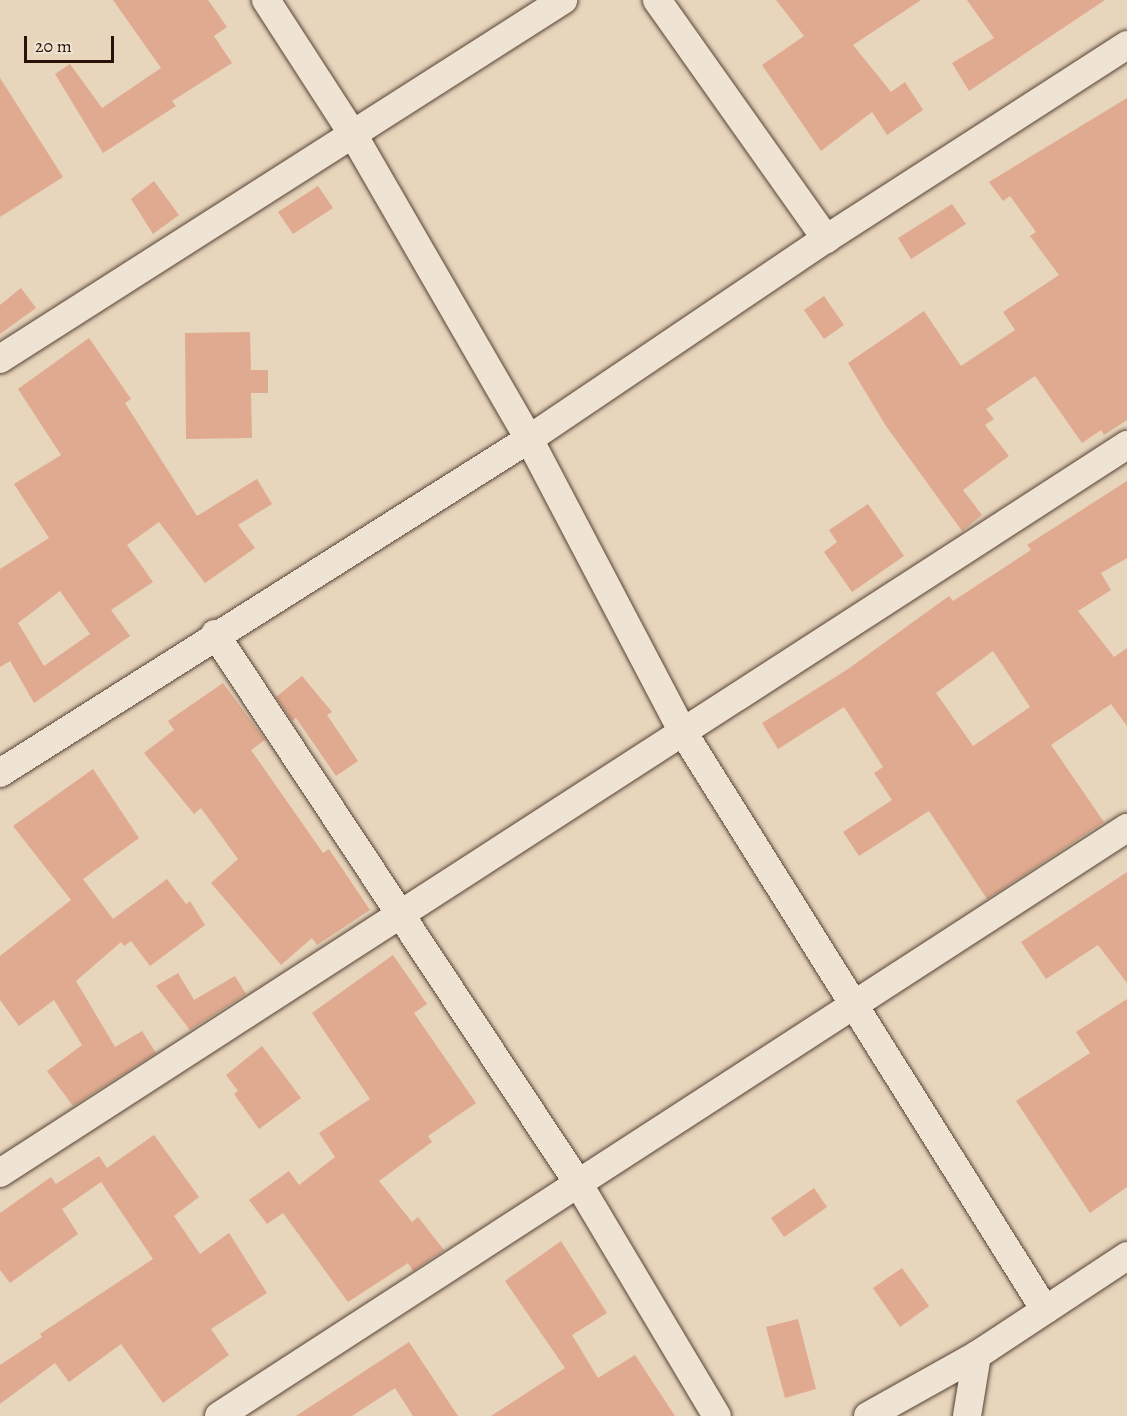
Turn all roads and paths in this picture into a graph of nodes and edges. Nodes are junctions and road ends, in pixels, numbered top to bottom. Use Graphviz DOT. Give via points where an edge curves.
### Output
graph roads {
  1 [pos="266,0"];
  2 [pos="562,0"];
  3 [pos="657,0"];
  4 [pos="1127,45"];
  5 [pos="354,136"];
  6 [pos="826,239"];
  7 [pos="0,360"];
  8 [pos="529,439"];
  9 [pos="1127,445"];
  10 [pos="215,634"];
  11 [pos="682,732"];
  12 [pos="0,773"];
  13 [pos="1127,828"];
  14 [pos="400,914"];
  15 [pos="854,1005"];
  16 [pos="0,1173"];
  17 [pos="578,1183"];
  18 [pos="1127,1256"];
  19 [pos="1045,1310"];
  20 [pos="977,1355"];
  21 [pos="219,1416"];
  22 [pos="717,1416"];
  23 [pos="868,1416"];
  24 [pos="967,1416"];
  1 -- 5 [label="street"];
  2 -- 5 [label="street"];
  3 -- 6 [label="street"];
  4 -- 6 [label="street"];
  5 -- 7 [label="street"];
  5 -- 8 [label="street"];
  6 -- 8 [label="street"];
  8 -- 10 [label="street"];
  8 -- 11 [label="street"];
  9 -- 11 [label="street"];
  10 -- 12 [label="street"];
  10 -- 14 [label="street"];
  11 -- 14 [label="street"];
  11 -- 15 [label="street"];
  13 -- 15 [label="street"];
  14 -- 16 [label="street"];
  14 -- 17 [label="street"];
  15 -- 17 [label="street"];
  15 -- 19 [label="street"];
  17 -- 21 [label="street"];
  17 -- 22 [label="street"];
  18 -- 19 [label="street"];
  19 -- 20 [label="street"];
  20 -- 23 [label="street"];
  20 -- 24 [label="street"];
}
